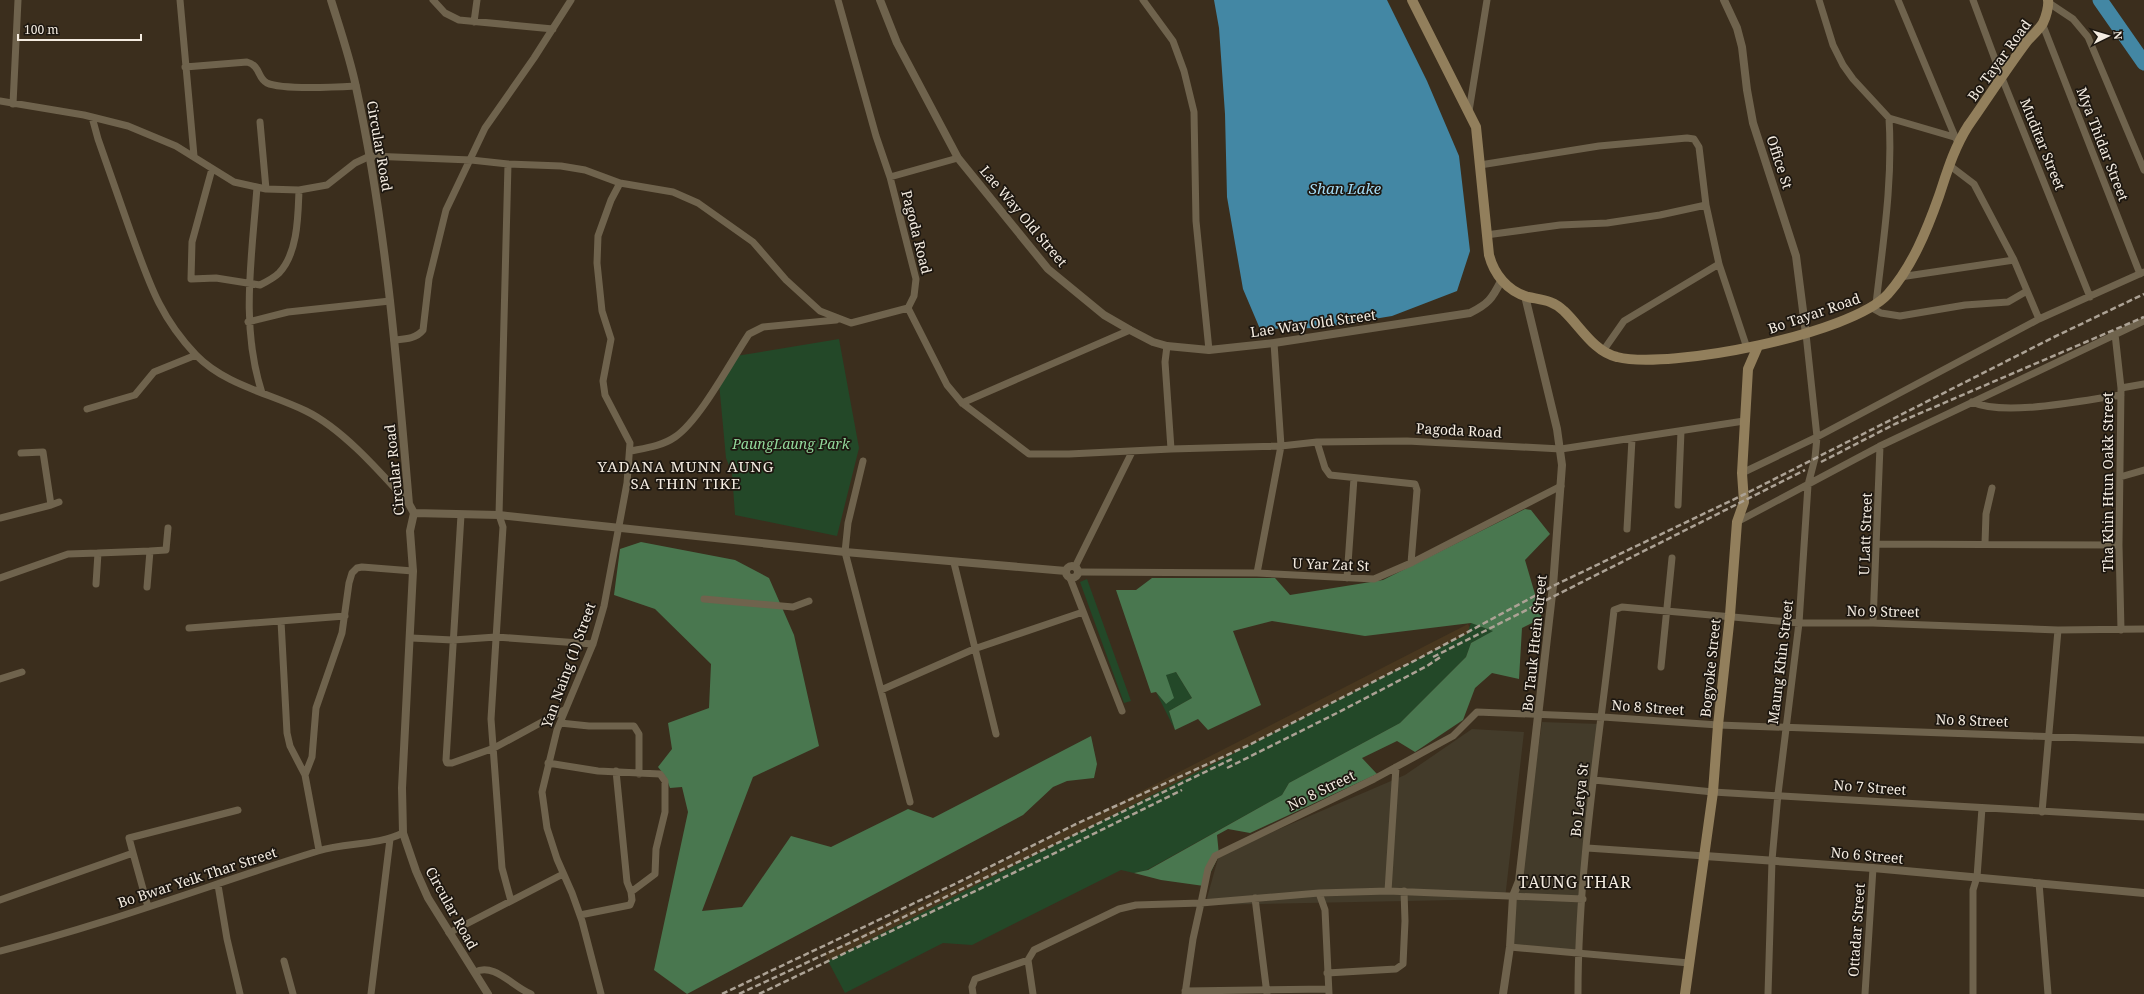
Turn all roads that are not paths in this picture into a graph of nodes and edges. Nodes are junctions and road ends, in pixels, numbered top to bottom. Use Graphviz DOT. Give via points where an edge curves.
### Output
graph roads {
  1 [pos="18,0"];
  2 [pos="180,0"];
  3 [pos="331,0"];
  4 [pos="433,0"];
  5 [pos="478,0"];
  6 [pos="571,0"];
  7 [pos="838,0"];
  8 [pos="880,0"];
  9 [pos="1143,0"];
  10 [pos="1412,0"];
  11 [pos="1488,0"];
  12 [pos="1724,0"];
  13 [pos="1819,0"];
  14 [pos="1898,0"];
  15 [pos="1973,0"];
  16 [pos="2048,2"];
  17 [pos="474,22"];
  18 [pos="2042,23"];
  19 [pos="553,29"];
  20 [pos="185,67"];
  21 [pos="2002,78"];
  22 [pos="356,86"];
  23 [pos="0,101"];
  24 [pos="13,104"];
  25 [pos="1469,111"];
  26 [pos="92,117"];
  27 [pos="1889,118"];
  28 [pos="260,122"];
  29 [pos="1956,140"];
  30 [pos="194,156"];
  31 [pos="370,156"];
  32 [pos="958,158"];
  33 [pos="471,160"];
  34 [pos="508,164"];
  35 [pos="1480,164"];
  36 [pos="1949,165"];
  37 [pos="212,169"];
  38 [pos="2144,170"];
  39 [pos="890,176"];
  40 [pos="620,183"];
  41 [pos="258,188"];
  42 [pos="266,189"];
  43 [pos="299,190"];
  44 [pos="1706,205"];
  45 [pos="1486,235"];
  46 [pos="2014,260"];
  47 [pos="1719,264"];
  48 [pos="2142,273"];
  49 [pos="1900,277"];
  50 [pos="1501,281"];
  51 [pos="250,285"];
  52 [pos="2027,291"];
  53 [pos="1526,296"];
  54 [pos="2090,297"];
  55 [pos="390,301"];
  56 [pos="1874,306"];
  57 [pos="908,308"];
  58 [pos="2039,319"];
  59 [pos="838,320"];
  60 [pos="2144,321"];
  61 [pos="248,322"];
  62 [pos="1130,330"];
  63 [pos="1806,334"];
  64 [pos="2115,334"];
  65 [pos="394,340"];
  66 [pos="1274,343"];
  67 [pos="1167,346"];
  68 [pos="1758,346"];
  69 [pos="1747,348"];
  70 [pos="1209,350"];
  71 [pos="1603,352"];
  72 [pos="196,355"];
  73 [pos="2144,384"];
  74 [pos="2121,392"];
  75 [pos="262,393"];
  76 [pos="1972,402"];
  77 [pos="962,403"];
  78 [pos="87,409"];
  79 [pos="1744,420"];
  80 [pos="1681,431"];
  81 [pos="1817,437"];
  82 [pos="1632,439"];
  83 [pos="1317,442"];
  84 [pos="1281,446"];
  85 [pos="1880,446"];
  86 [pos="1171,449"];
  87 [pos="1561,449"];
  88 [pos="631,451"];
  89 [pos="1132,452"];
  90 [pos="21,453"];
  91 [pos="863,462"];
  92 [pos="2144,470"];
  93 [pos="1742,473"];
  94 [pos="2120,477"];
  95 [pos="1354,478"];
  96 [pos="1808,485"];
  97 [pos="1561,486"];
  98 [pos="1992,488"];
  99 [pos="59,502"];
  100 [pos="51,504"];
  101 [pos="408,504"];
  102 [pos="1678,505"];
  103 [pos="414,513"];
  104 [pos="461,515"];
  105 [pos="499,515"];
  106 [pos="1,516"];
  107 [pos="1737,522"];
  108 [pos="168,528"];
  109 [pos="620,528"];
  110 [pos="1627,528"];
  111 [pos="1985,543"];
  112 [pos="1878,544"];
  113 [pos="2119,545"];
  114 [pos="150,551"];
  115 [pos="845,552"];
  116 [pos="98,553"];
  117 [pos="1672,558"];
  118 [pos="954,563"];
  119 [pos="1411,563"];
  120 [pos="413,570"];
  121 [pos="1077,570"];
  122 [pos="1257,573"];
  123 [pos="1068,575"];
  124 [pos="0,578"];
  125 [pos="1347,578"];
  126 [pos="96,584"];
  127 [pos="147,588"];
  128 [pos="704,599"];
  129 [pos="809,601"];
  130 [pos="1622,607"];
  131 [pos="1667,611"];
  132 [pos="1083,612"];
  133 [pos="1730,615"];
  134 [pos="345,616"];
  135 [pos="281,621"];
  136 [pos="1799,623"];
  137 [pos="1873,623"];
  138 [pos="189,628"];
  139 [pos="2144,629"];
  140 [pos="2058,630"];
  141 [pos="2121,630"];
  142 [pos="496,637"];
  143 [pos="411,638"];
  144 [pos="453,640"];
  145 [pos="593,644"];
  146 [pos="974,649"];
  147 [pos="1661,667"];
  148 [pos="22,672"];
  149 [pos="0,679"];
  150 [pos="881,690"];
  151 [pos="564,710"];
  152 [pos="1122,711"];
  153 [pos="1539,715"];
  154 [pos="1603,717"];
  155 [pos="560,723"];
  156 [pos="1718,725"];
  157 [pos="1785,727"];
  158 [pos="996,734"];
  159 [pos="2050,736"];
  160 [pos="2144,740"];
  161 [pos="494,748"];
  162 [pos="548,763"];
  163 [pos="1396,767"];
  164 [pos="616,771"];
  165 [pos="639,774"];
  166 [pos="305,775"];
  167 [pos="1594,780"];
  168 [pos="1713,792"];
  169 [pos="1778,794"];
  170 [pos="910,802"];
  171 [pos="1982,808"];
  172 [pos="238,810"];
  173 [pos="2042,812"];
  174 [pos="2144,817"];
  175 [pos="403,833"];
  176 [pos="390,839"];
  177 [pos="1587,848"];
  178 [pos="319,850"];
  179 [pos="133,853"];
  180 [pos="1705,856"];
  181 [pos="1772,860"];
  182 [pos="1873,868"];
  183 [pos="563,874"];
  184 [pos="1977,877"];
  185 [pos="2039,883"];
  186 [pos="218,885"];
  187 [pos="1388,891"];
  188 [pos="1404,891"];
  189 [pos="631,892"];
  190 [pos="1320,893"];
  191 [pos="2144,893"];
  192 [pos="1513,896"];
  193 [pos="1255,898"];
  194 [pos="1582,899"];
  195 [pos="0,900"];
  196 [pos="511,901"];
  197 [pos="1201,902"];
  198 [pos="148,907"];
  199 [pos="580,915"];
  200 [pos="449,933"];
  201 [pos="1510,947"];
  202 [pos="0,951"];
  203 [pos="1578,953"];
  204 [pos="1028,960"];
  205 [pos="284,961"];
  206 [pos="1689,963"];
  207 [pos="474,972"];
  208 [pos="1327,973"];
  209 [pos="1329,992"];
  210 [pos="1185,993"];
  211 [pos="1267,993"];
  212 [pos="240,994"];
  213 [pos="293,994"];
  214 [pos="371,994"];
  215 [pos="488,994"];
  216 [pos="531,994"];
  217 [pos="600,994"];
  218 [pos="973,994"];
  219 [pos="1033,994"];
  220 [pos="1503,994"];
  221 [pos="1578,994"];
  222 [pos="1685,994"];
  223 [pos="1768,994"];
  224 [pos="1865,994"];
  225 [pos="1973,994"];
  226 [pos="2048,994"];
  1 -- 24 [label="street"];
  2 -- 20 [label="street"];
  3 -- 22 [label="street, Circular Road"];
  4 -- 17 [label="street" via="452,17"];
  5 -- 17 [label="street"];
  6 -- 19 [label="street"];
  7 -- 39 [label="street, Pagoda Road" via="876,136"];
  8 -- 32 [label="street, Lae Way Old Street" via="897,43"];
  9 -- 70 [label="street" via="1173,41 1184,71 1194,112 1196,221"];
  10 -- 25 [label="main road"];
  11 -- 25 [label="street"];
  12 -- 63 [label="street, Office St" via="1737,28 1742,47 1753,123 1796,256"];
  13 -- 27 [label="street" via="1833,45 1843,65"];
  14 -- 29 [label="street"];
  15 -- 21 [label="street, Muditar Street"];
  16 -- 18 [label="main road, Bo Tayar Road"];
  16 -- 38 [label="street" via="2073,19 2088,37"];
  17 -- 19 [label="street"];
  18 -- 21 [label="main road, Bo Tayar Road"];
  18 -- 48 [label="street, Mya Thidar Street"];
  19 -- 33 [label="street" via="485,128"];
  20 -- 22 [label="street" via="247,62 256,66 262,79 271,84 321,88"];
  20 -- 30 [label="street"];
  21 -- 29 [label="main road, Bo Tayar Road"];
  21 -- 54 [label="street, Muditar Street"];
  22 -- 31 [label="street, Circular Road"];
  23 -- 24 [label="street"];
  24 -- 26 [label="street"];
  25 -- 35 [label="main road" via="1478,135"];
  26 -- 30 [label="street" via="128,126 163,139"];
  26 -- 72 [label="street" via="154,296 170,324"];
  27 -- 29 [label="street"];
  27 -- 56 [label="street" via="1890,178"];
  28 -- 42 [label="street"];
  29 -- 36 [label="main road, Bo Tayar Road"];
  30 -- 37 [label="street"];
  31 -- 33 [label="street"];
  31 -- 43 [label="street" via="355,163 327,184"];
  31 -- 55 [label="street, Circular Road"];
  32 -- 39 [label="street"];
  32 -- 62 [label="street, Lae Way Old Street" via="1048,269 1104,315"];
  33 -- 34 [label="street"];
  33 -- 65 [label="street" via="442,224 429,279 423,330 420,335"];
  34 -- 40 [label="street" via="562,166 585,170"];
  34 -- 105 [label="street"];
  35 -- 44 [label="street" via="1599,146 1694,139 1699,148"];
  35 -- 45 [label="main road"];
  36 -- 46 [label="street" via="1974,184"];
  36 -- 49 [label="main road, Bo Tayar Road" via="1927,228"];
  37 -- 41 [label="street" via="234,182"];
  37 -- 51 [label="street" via="192,242 191,279 216,278"];
  39 -- 57 [label="street, Pagoda Road" via="916,279 914,296"];
  40 -- 59 [label="street" via="673,192 698,203 753,242 786,280 820,311"];
  40 -- 88 [label="street, Yan Naing (1) Street" via="598,236 597,263 602,311 611,339 604,381 605,395 629,438"];
  41 -- 42 [label="street"];
  41 -- 51 [label="street"];
  42 -- 43 [label="street"];
  43 -- 51 [label="street" via="297,223 287,260 279,273 260,286"];
  44 -- 45 [label="street" via="1607,223 1560,225"];
  44 -- 47 [label="street"];
  45 -- 50 [label="main road" via="1493,268"];
  46 -- 49 [label="street"];
  46 -- 52 [label="street"];
  47 -- 69 [label="street"];
  47 -- 71 [label="street" via="1624,320"];
  48 -- 54 [label="street"];
  49 -- 56 [label="main road, Bo Tayar Road" via="1887,295"];
  50 -- 53 [label="main road"];
  50 -- 66 [label="street, Lae Way Old Street" via="1493,298 1470,313"];
  51 -- 61 [label="street"];
  52 -- 56 [label="street" via="2008,302 1965,305 1900,316 1881,313"];
  52 -- 58 [label="street"];
  53 -- 71 [label="main road, Bo Tayar Road" via="1546,299 1556,304"];
  53 -- 87 [label="street, Bo Tauk Htein Street"];
  54 -- 58 [label="street"];
  55 -- 61 [label="street" via="288,312"];
  55 -- 65 [label="street, Circular Road"];
  56 -- 63 [label="main road, Bo Tayar Road"];
  57 -- 59 [label="street" via="851,323"];
  57 -- 77 [label="street, Pagoda Road" via="947,384"];
  58 -- 81 [label="street"];
  59 -- 88 [label="street" via="763,326 749,334 690,424 675,438 660,445"];
  60 -- 64 [label="street"];
  61 -- 75 [label="street" via="255,373"];
  62 -- 67 [label="street, Lae Way Old Street"];
  62 -- 77 [label="street"];
  63 -- 68 [label="main road, Bo Tayar Road"];
  63 -- 81 [label="street, Maung Khin Street"];
  64 -- 74 [label="street, Tha Khin Htun Oakk Street"];
  64 -- 76 [label="street"];
  65 -- 101 [label="street, Circular Road"];
  66 -- 70 [label="street, Lae Way Old Street"];
  66 -- 84 [label="street"];
  67 -- 70 [label="street, Lae Way Old Street"];
  67 -- 86 [label="street" via="1165,362"];
  68 -- 69 [label="main road, Bo Tayar Road"];
  68 -- 79 [label="main road, Bogyoke Street" via="1748,369"];
  69 -- 71 [label="main road, Bo Tayar Road" via="1661,360 1617,357"];
  72 -- 75 [label="street" via="226,377"];
  72 -- 78 [label="street" via="154,372 135,395"];
  73 -- 74 [label="street"];
  74 -- 76 [label="street" via="2020,408 1983,407"];
  74 -- 94 [label="street, Tha Khin Htun Oakk Street"];
  75 -- 101 [label="street" via="306,411 326,423 372,463"];
  76 -- 85 [label="street"];
  77 -- 89 [label="street, Pagoda Road" via="1029,454"];
  79 -- 80 [label="street, Pagoda Road"];
  79 -- 93 [label="main road, Bogyoke Street"];
  80 -- 82 [label="street, Pagoda Road"];
  80 -- 102 [label="street"];
  81 -- 93 [label="street"];
  81 -- 96 [label="street, Maung Khin Street"];
  82 -- 87 [label="street, Pagoda Road"];
  82 -- 110 [label="street"];
  83 -- 84 [label="street, Pagoda Road"];
  83 -- 87 [label="street, Pagoda Road" via="1407,441"];
  83 -- 95 [label="street" via="1325,468 1330,475"];
  84 -- 86 [label="street, Pagoda Road"];
  84 -- 122 [label="street"];
  85 -- 96 [label="street"];
  85 -- 112 [label="street, U Latt Street"];
  86 -- 89 [label="street, Pagoda Road"];
  87 -- 97 [label="street, Bo Tauk Htein Street"];
  88 -- 109 [label="street, Yan Naing (1) Street"];
  89 -- 121 [label="street"];
  90 -- 100 [label="street" via="43,452"];
  91 -- 115 [label="street" via="848,523"];
  92 -- 94 [label="street"];
  93 -- 107 [label="main road, Bogyoke Street" via="1744,502"];
  94 -- 113 [label="street, Tha Khin Htun Oakk Street"];
  95 -- 119 [label="street" via="1413,483 1416,486"];
  95 -- 125 [label="street"];
  96 -- 107 [label="street"];
  96 -- 136 [label="street, Maung Khin Street"];
  97 -- 119 [label="street, U Yar Zat St"];
  97 -- 153 [label="street, Bo Tauk Htein Street"];
  98 -- 111 [label="street" via="1986,514"];
  99 -- 100 [label="street"];
  100 -- 106 [label="street"];
  101 -- 103 [label="street, Circular Road"];
  103 -- 104 [label="street"];
  103 -- 120 [label="street, Circular Road" via="410,531"];
  104 -- 105 [label="street"];
  104 -- 144 [label="street"];
  105 -- 109 [label="street"];
  105 -- 142 [label="street" via="502,527"];
  107 -- 133 [label="main road, Bogyoke Street"];
  108 -- 114 [label="street" via="166,550"];
  109 -- 115 [label="street"];
  109 -- 145 [label="street, Yan Naing (1) Street" via="604,606"];
  111 -- 112 [label="street"];
  111 -- 113 [label="street"];
  112 -- 137 [label="street, U Latt Street"];
  113 -- 141 [label="street, Tha Khin Htun Oakk Street"];
  114 -- 116 [label="street"];
  114 -- 127 [label="street"];
  115 -- 118 [label="street"];
  115 -- 150 [label="street"];
  116 -- 124 [label="street" via="68,554"];
  116 -- 126 [label="street"];
  117 -- 131 [label="street"];
  118 -- 123 [label="street"];
  118 -- 146 [label="street"];
  119 -- 125 [label="street, U Yar Zat St" via="1374,579"];
  120 -- 134 [label="street" via="357,568 352,573 349,583"];
  120 -- 143 [label="street, Circular Road"];
  121 -- 122 [label="street, U Yar Zat St"];
  121 -- 123 [label="street" via="1070,567"];
  122 -- 125 [label="street, U Yar Zat St"];
  123 -- 132 [label="street"];
  128 -- 129 [label="street" via="793,607"];
  130 -- 131 [label="street, No 9 Street"];
  130 -- 154 [label="street, Bo Letya St" via="1614,610"];
  131 -- 133 [label="street, No 9 Street"];
  131 -- 147 [label="street"];
  132 -- 146 [label="street"];
  132 -- 152 [label="street"];
  133 -- 136 [label="street, No 9 Street"];
  133 -- 156 [label="main road, Bogyoke Street"];
  134 -- 135 [label="street"];
  134 -- 166 [label="street" via="342,633 316,708 312,757"];
  135 -- 138 [label="street"];
  135 -- 166 [label="street" via="287,733 290,746"];
  136 -- 137 [label="street, No 9 Street"];
  136 -- 157 [label="street, Maung Khin Street"];
  137 -- 140 [label="street, No 9 Street"];
  139 -- 141 [label="street, No 9 Street"];
  140 -- 141 [label="street, No 9 Street"];
  140 -- 159 [label="street"];
  142 -- 144 [label="street"];
  142 -- 145 [label="street"];
  142 -- 161 [label="street" via="492,719"];
  143 -- 144 [label="street"];
  143 -- 175 [label="street, Circular Road" via="402,788"];
  144 -- 161 [label="street" via="444,754 447,763"];
  145 -- 151 [label="street, Yan Naing (1) Street"];
  146 -- 150 [label="street"];
  146 -- 158 [label="street"];
  148 -- 149 [label="street"];
  150 -- 170 [label="street"];
  151 -- 155 [label="street, Yan Naing (1) Street"];
  151 -- 161 [label="street"];
  153 -- 154 [label="street, No 8 Street"];
  153 -- 163 [label="street, No 8 Street" via="1475,712 1453,736"];
  153 -- 192 [label="street, Bo Tauk Htein Street" via="1519,882"];
  154 -- 156 [label="street, No 8 Street"];
  154 -- 167 [label="street, Bo Letya St"];
  155 -- 162 [label="street, Yan Naing (1) Street"];
  155 -- 165 [label="street" via="634,726 639,734"];
  156 -- 157 [label="street, No 8 Street"];
  156 -- 168 [label="main road, Bogyoke Street"];
  157 -- 159 [label="street, No 8 Street"];
  157 -- 169 [label="street, Maung Khin Street"];
  159 -- 160 [label="street, No 8 Street"];
  159 -- 173 [label="street"];
  161 -- 196 [label="street" via="502,868"];
  162 -- 164 [label="street" via="581,769"];
  162 -- 183 [label="street, Yan Naing (1) Street" via="542,801 547,828"];
  163 -- 187 [label="street"];
  163 -- 197 [label="street, No 8 Street" via="1222,852 1211,861"];
  164 -- 165 [label="street"];
  164 -- 189 [label="street" via="627,882"];
  165 -- 189 [label="street" via="663,776 666,789 665,812 658,835 655,874"];
  166 -- 178 [label="street"];
  167 -- 168 [label="street, No 7 Street"];
  167 -- 177 [label="street, Bo Letya St"];
  168 -- 169 [label="street, No 7 Street"];
  168 -- 180 [label="main road, Bogyoke Street"];
  169 -- 171 [label="street, No 7 Street"];
  169 -- 181 [label="street, Maung Khin Street"];
  171 -- 173 [label="street, No 7 Street"];
  171 -- 184 [label="street"];
  172 -- 179 [label="street" via="129,838"];
  173 -- 174 [label="street, No 7 Street"];
  175 -- 176 [label="street, Bo Bwar Yeik Thar Street"];
  175 -- 200 [label="street, Circular Road" via="428,898"];
  176 -- 178 [label="street, Bo Bwar Yeik Thar Street"];
  176 -- 214 [label="street"];
  177 -- 180 [label="street, No 6 Street"];
  177 -- 194 [label="street, Bo Letya St"];
  178 -- 186 [label="street, Bo Bwar Yeik Thar Street"];
  179 -- 195 [label="street"];
  179 -- 198 [label="street"];
  180 -- 181 [label="street, No 6 Street"];
  180 -- 206 [label="main road, Bogyoke Street"];
  181 -- 182 [label="street, No 6 Street"];
  181 -- 223 [label="street, Maung Khin Street"];
  182 -- 184 [label="street, No 6 Street"];
  182 -- 224 [label="street, Ottadar Street"];
  183 -- 196 [label="street"];
  183 -- 199 [label="street, Yan Naing (1) Street"];
  184 -- 185 [label="street, No 6 Street"];
  184 -- 225 [label="street" via="1973,890"];
  185 -- 191 [label="street, No 6 Street"];
  185 -- 226 [label="street"];
  186 -- 198 [label="street, Bo Bwar Yeik Thar Street"];
  186 -- 212 [label="street" via="227,940"];
  187 -- 188 [label="street"];
  187 -- 190 [label="street"];
  188 -- 192 [label="street"];
  188 -- 208 [label="street" via="1403,964 1396,969"];
  189 -- 199 [label="street" via="630,904"];
  190 -- 193 [label="street"];
  190 -- 208 [label="street" via="1325,910"];
  192 -- 194 [label="street"];
  192 -- 201 [label="street, Bo Tauk Htein Street"];
  193 -- 197 [label="street"];
  193 -- 211 [label="street"];
  194 -- 203 [label="street, Bo Letya St"];
  196 -- 200 [label="street"];
  197 -- 204 [label="street" via="1136,905 1118,909 1034,950"];
  197 -- 210 [label="street, No 8 Street"];
  198 -- 202 [label="street, Bo Bwar Yeik Thar Street"];
  199 -- 217 [label="street, Yan Naing (1) Street"];
  200 -- 207 [label="street, Circular Road"];
  201 -- 203 [label="street"];
  201 -- 220 [label="street, Bo Tauk Htein Street"];
  203 -- 206 [label="street"];
  203 -- 221 [label="street, Bo Letya St"];
  204 -- 218 [label="street" via="975,979"];
  204 -- 219 [label="street"];
  205 -- 213 [label="street"];
  206 -- 222 [label="main road, Bogyoke Street"];
  207 -- 215 [label="street, Circular Road"];
  207 -- 216 [label="street" via="481,968 493,971"];
  208 -- 209 [label="street"];
  209 -- 211 [label="street"];
  210 -- 211 [label="street"];
}
